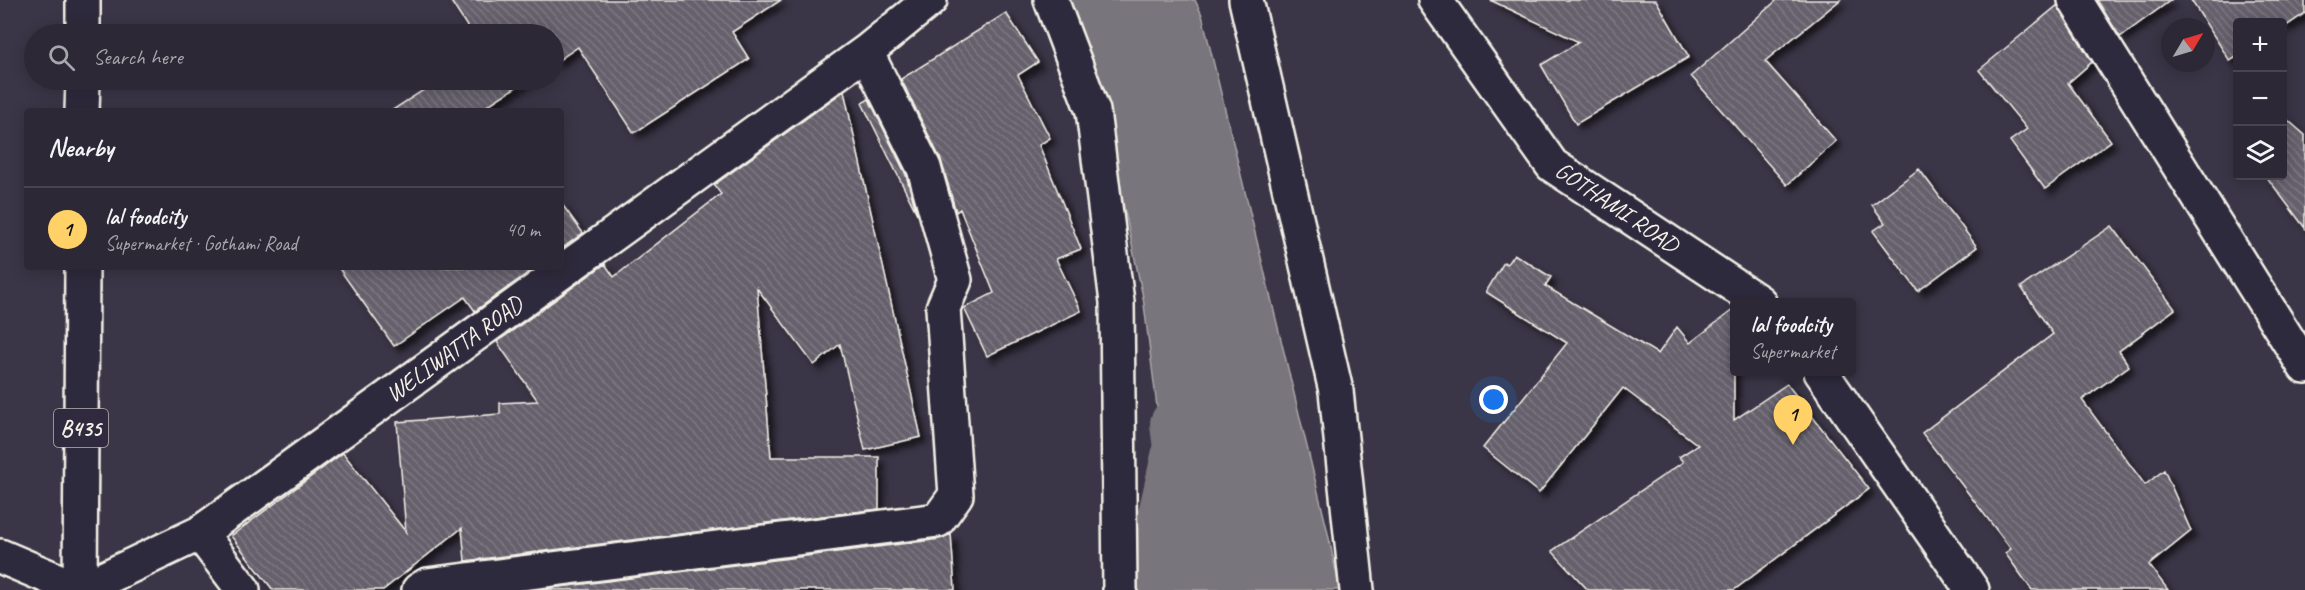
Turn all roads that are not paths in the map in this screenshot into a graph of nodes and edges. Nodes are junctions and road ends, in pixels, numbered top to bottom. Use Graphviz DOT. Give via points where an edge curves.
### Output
graph roads {
  1 [pos="83,0"];
  2 [pos="930,0"];
  3 [pos="1051,0"];
  4 [pos="1246,0"];
  5 [pos="1435,0"];
  6 [pos="2075,0"];
  7 [pos="83,24"];
  8 [pos="866,52"];
  9 [pos="82,90"];
  10 [pos="82,108"];
  11 [pos="82,270"];
  12 [pos="1752,298"];
  13 [pos="2305,367"];
  14 [pos="1824,376"];
  15 [pos="200,533"];
  16 [pos="0,556"];
  17 [pos="80,590"];
  18 [pos="243,590"];
  19 [pos="419,590"];
  20 [pos="1120,590"];
  21 [pos="1357,590"];
  22 [pos="1972,590"];
  1 -- 7 [label="street"];
  2 -- 8 [label="street, WELIWATTA ROAD"];
  3 -- 20 [label="street" via="1093,111 1117,302"];
  4 -- 21 [label="street" via="1336,391"];
  5 -- 12 [label="street, GOTHAMI ROAD" via="1552,165"];
  6 -- 13 [label="street"];
  8 -- 15 [label="street, WELIWATTA ROAD"];
  8 -- 19 [label="street" via="924,168 955,280 943,308 956,495 938,520 427,585"];
  9 -- 10 [label="street"];
  11 -- 17 [label="street, B435"];
  14 -- 22 [label="street"];
  15 -- 17 [label="street, WELIWATTA ROAD"];
  15 -- 18 [label="street"];
  16 -- 17 [label="street"];
}
